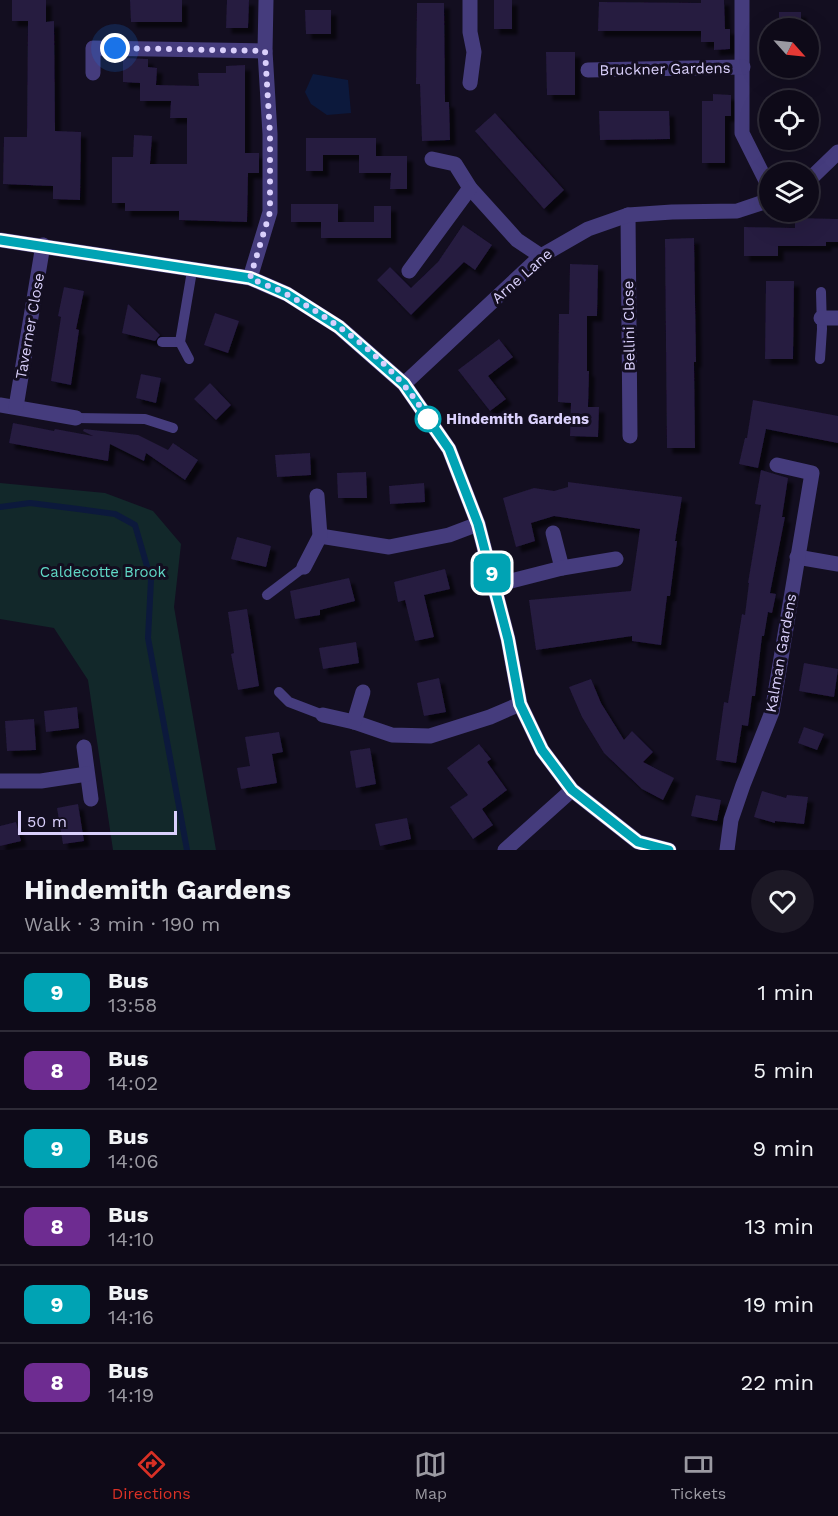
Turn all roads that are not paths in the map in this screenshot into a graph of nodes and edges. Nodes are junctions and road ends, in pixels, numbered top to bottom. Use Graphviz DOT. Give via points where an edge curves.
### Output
graph roads {
  1 [pos="266,0"];
  2 [pos="470,0"];
  3 [pos="742,0"];
  4 [pos="265,51"];
  5 [pos="742,67"];
  6 [pos="588,70"];
  7 [pos="93,73"];
  8 [pos="470,83"];
  9 [pos="838,152"];
  10 [pos="432,159"];
  11 [pos="759,167"];
  12 [pos="819,170"];
  13 [pos="470,188"];
  14 [pos="759,204"];
  15 [pos="628,215"];
  16 [pos="0,240"];
  17 [pos="43,245"];
  18 [pos="541,256"];
  19 [pos="192,271"];
  20 [pos="409,271"];
  21 [pos="250,278"];
  22 [pos="821,292"];
  23 [pos="821,318"];
  24 [pos="838,318"];
  25 [pos="162,342"];
  26 [pos="180,342"];
  27 [pos="189,359"];
  28 [pos="820,359"];
  29 [pos="404,384"];
  30 [pos="0,405"];
  31 [pos="16,407"];
  32 [pos="76,418"];
  33 [pos="173,428"];
  34 [pos="630,436"];
  35 [pos="777,465"];
  36 [pos="317,496"];
  37 [pos="478,524"];
  38 [pos="554,533"];
  39 [pos="320,536"];
  40 [pos="797,557"];
  41 [pos="616,559"];
  42 [pos="838,564"];
  43 [pos="304,567"];
  44 [pos="562,568"];
  45 [pos="495,585"];
  46 [pos="267,595"];
  47 [pos="279,692"];
  48 [pos="363,692"];
  49 [pos="520,704"];
  50 [pos="322,715"];
  51 [pos="354,722"];
  52 [pos="84,747"];
  53 [pos="87,774"];
  54 [pos="0,781"];
  55 [pos="572,790"];
  56 [pos="91,799"];
  57 [pos="505,850"];
  58 [pos="669,850"];
  59 [pos="727,850"];
  1 -- 4 [label="street"];
  2 -- 8 [label="street" via="474,52"];
  3 -- 5 [label="street, Bruckner Gardens"];
  4 -- 7 [label="street" via="93,48"];
  4 -- 21 [label="street" via="270,212"];
  5 -- 6 [label="street, Bruckner Gardens"];
  5 -- 11 [label="street, Bruckner Gardens" via="742,133"];
  9 -- 12 [label="street"];
  10 -- 13 [label="street" via="455,164"];
  13 -- 18 [label="street" via="517,240"];
  13 -- 20 [label="street"];
  14 -- 15 [label="street, Arne Lane" via="737,211"];
  15 -- 18 [label="street, Arne Lane" via="588,229"];
  15 -- 34 [label="street, Bellini Close"];
  16 -- 17 [label="street"];
  17 -- 19 [label="street"];
  17 -- 31 [label="street, Taverner Close"];
  18 -- 29 [label="street, Arne Lane"];
  19 -- 21 [label="street"];
  19 -- 26 [label="lane"];
  21 -- 29 [label="street" via="287,294 339,327"];
  22 -- 23 [label="lane"];
  23 -- 24 [label="street"];
  23 -- 28 [label="lane"];
  25 -- 26 [label="lane"];
  26 -- 27 [label="lane"];
  29 -- 37 [label="street" via="449,449"];
  30 -- 31 [label="street"];
  31 -- 32 [label="street"];
  32 -- 33 [label="lane" via="145,419"];
  35 -- 40 [label="street, Kalman Gardens" via="812,473"];
  36 -- 39 [label="street"];
  37 -- 39 [label="street" via="449,535 389,547"];
  37 -- 45 [label="street"];
  38 -- 44 [label="street"];
  39 -- 43 [label="street"];
  40 -- 42 [label="street"];
  40 -- 59 [label="street, Kalman Gardens" via="772,712 734,812"];
  41 -- 44 [label="street"];
  43 -- 46 [label="lane"];
  44 -- 45 [label="street"];
  45 -- 49 [label="street"];
  47 -- 50 [label="lane" via="289,702"];
  48 -- 51 [label="street"];
  49 -- 51 [label="street" via="430,736 392,735"];
  49 -- 55 [label="street" via="542,750"];
  50 -- 51 [label="street"];
  52 -- 53 [label="street"];
  53 -- 54 [label="street" via="41,781"];
  53 -- 56 [label="street"];
  55 -- 57 [label="street"];
  55 -- 58 [label="street" via="638,842"];
}
